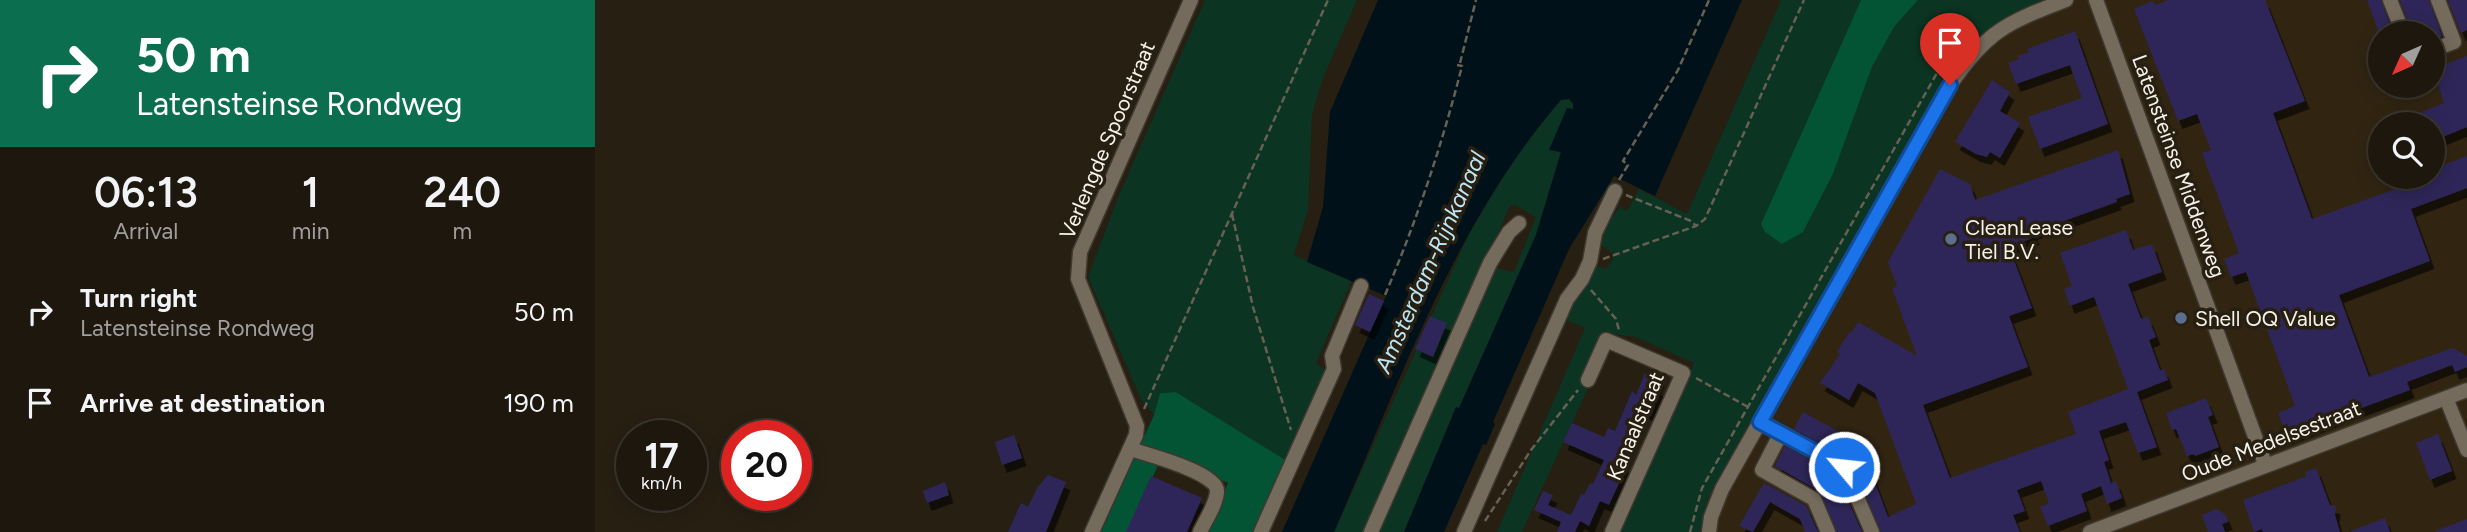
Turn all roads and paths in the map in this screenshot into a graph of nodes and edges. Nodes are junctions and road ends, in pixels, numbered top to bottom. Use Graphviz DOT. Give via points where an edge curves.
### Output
graph roads {
  1 [pos="1191,0"];
  2 [pos="1328,0"];
  3 [pos="1476,0"];
  4 [pos="1709,0"];
  5 [pos="1804,0"];
  6 [pos="2066,0"];
  7 [pos="2096,0"];
  8 [pos="2391,0"];
  9 [pos="2438,0"];
  10 [pos="2399,21"];
  11 [pos="2445,45"];
  12 [pos="1949,50"];
  13 [pos="1617,185"];
  14 [pos="1232,214"];
  15 [pos="1519,223"];
  16 [pos="1696,226"];
  17 [pos="1590,261"];
  18 [pos="1582,279"];
  19 [pos="1361,286"];
  20 [pos="1385,295"];
  21 [pos="1623,346"];
  22 [pos="1588,380"];
  23 [pos="1709,385"];
  24 [pos="2467,390"];
  25 [pos="2446,398"];
  26 [pos="1747,407"];
  27 [pos="1761,419"];
  28 [pos="1137,426"];
  29 [pos="1781,433"];
  30 [pos="1129,449"];
  31 [pos="2467,450"];
  32 [pos="1297,451"];
  33 [pos="2265,464"];
  34 [pos="2117,527"];
  35 [pos="1092,532"];
  36 [pos="1200,532"];
  37 [pos="1261,532"];
  38 [pos="1371,532"];
  39 [pos="1464,532"];
  40 [pos="1478,532"];
  41 [pos="1612,532"];
  42 [pos="1690,532"];
  43 [pos="1709,532"];
  44 [pos="1828,532"];
  45 [pos="1872,532"];
  46 [pos="2090,532"];
  1 -- 28 [label="street, Verlengde Spoorstraat" via="1080,252 1078,279"];
  2 -- 14 [label="path"];
  3 -- 20 [label="path" via="1439,156"];
  4 -- 13 [label="path" via="1678,70 1623,161 1628,164"];
  5 -- 16 [label="path" via="1705,219"];
  6 -- 27 [label="street" via="2005,25 1970,57"];
  7 -- 33 [label="street, Latensteinse Middenweg"];
  8 -- 10 [label="street"];
  9 -- 11 [label="street" via="2454,42"];
  12 -- 26 [label="path"];
  13 -- 16 [label="path"];
  13 -- 17 [label="street" via="1595,233"];
  14 -- 28 [label="path"];
  14 -- 32 [label="path" via="1253,307"];
  15 -- 38 [label="street" via="1490,263"];
  16 -- 17 [label="path"];
  17 -- 18 [label="street"];
  18 -- 21 [label="path" via="1616,318"];
  18 -- 39 [label="street" via="1567,299"];
  19 -- 32 [label="street" via="1332,356 1334,369"];
  21 -- 22 [label="street, Kanaalstraat" via="1607,340"];
  21 -- 41 [label="street, Kanaalstraat" via="1683,373"];
  22 -- 40 [label="path" via="1531,450"];
  23 -- 26 [label="path"];
  24 -- 25 [label="street, Oude Medelsestraat"];
  25 -- 31 [label="street"];
  25 -- 33 [label="street, Oude Medelsestraat"];
  26 -- 27 [label="path"];
  26 -- 42 [label="path" via="1702,488"];
  27 -- 29 [label="street"];
  27 -- 43 [label="street" via="1722,489"];
  28 -- 30 [label="street"];
  29 -- 44 [label="street" via="1762,470 1814,499"];
  29 -- 45 [label="street" via="1844,467"];
  30 -- 35 [label="street"];
  30 -- 36 [label="street" via="1204,474 1215,482 1218,491"];
  32 -- 37 [label="street"];
  33 -- 34 [label="street, Oude Medelsestraat"];
  34 -- 46 [label="street, Oude Medelsestraat"];
}
